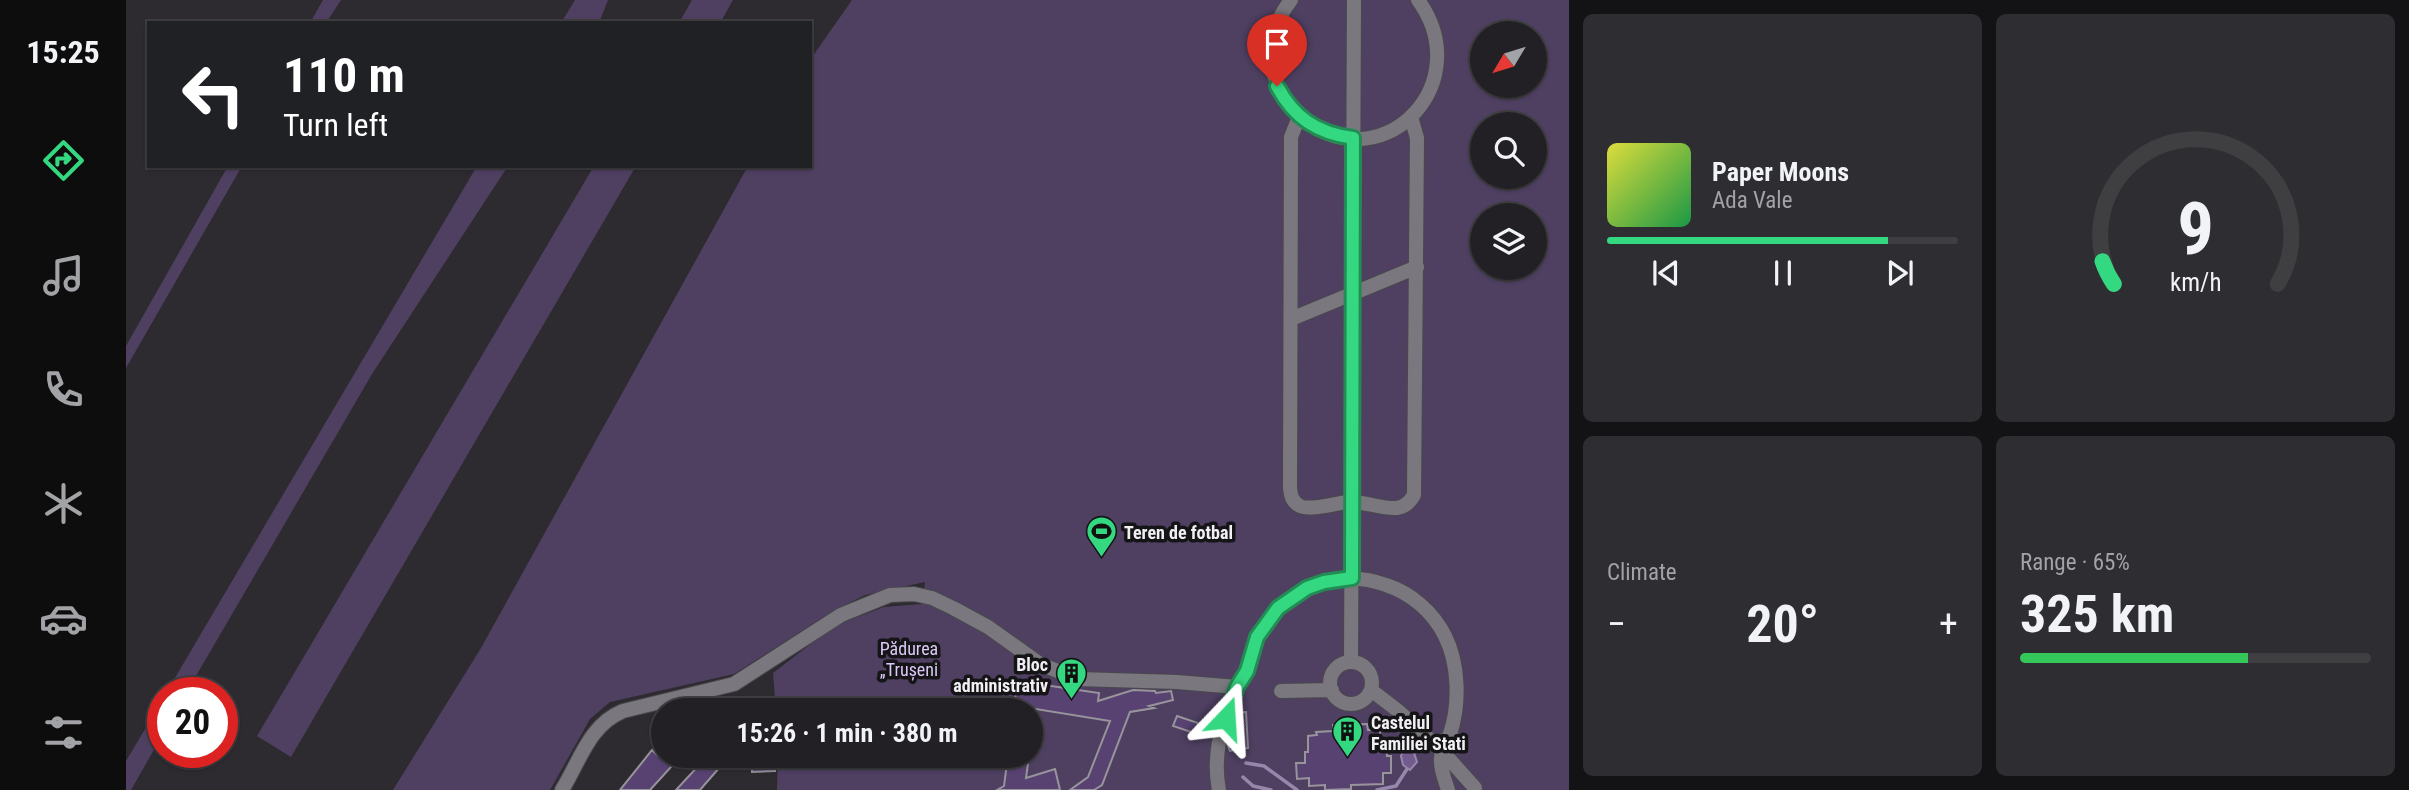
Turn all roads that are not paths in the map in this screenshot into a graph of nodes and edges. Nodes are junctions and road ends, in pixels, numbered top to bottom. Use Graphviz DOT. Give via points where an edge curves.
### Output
graph roads {
  1 [pos="1291,0"];
  2 [pos="1354,0"];
  3 [pos="1418,0"];
  4 [pos="1300,117"];
  5 [pos="1411,117"];
  6 [pos="1353,138"];
  7 [pos="1417,267"];
  8 [pos="1353,293"];
  9 [pos="1291,319"];
  10 [pos="1353,502"];
  11 [pos="1352,578"];
  12 [pos="1351,662"];
  13 [pos="1237,687"];
  14 [pos="1332,690"];
  15 [pos="1371,690"];
  16 [pos="1281,691"];
  17 [pos="1441,751"];
  18 [pos="1475,788"];
  19 [pos="562,790"];
  20 [pos="1219,790"];
  21 [pos="1447,790"];
  1 -- 4 [label="lane" via="1275,28 1272,67 1286,103"];
  2 -- 6 [label="lane"];
  3 -- 5 [label="lane" via="1436,33 1438,70"];
  4 -- 6 [label="lane" via="1316,128"];
  4 -- 9 [label="lane" via="1291,136"];
  5 -- 6 [label="lane" via="1384,133"];
  5 -- 7 [label="lane" via="1417,138"];
  6 -- 8 [label="lane"];
  7 -- 8 [label="lane"];
  7 -- 10 [label="lane" via="1413,495 1398,508"];
  8 -- 9 [label="lane"];
  8 -- 10 [label="lane"];
  9 -- 10 [label="lane" via="1291,498 1311,509"];
  10 -- 11 [label="lane"];
  11 -- 12 [label="lane"];
  11 -- 13 [label="lane" via="1307,588 1278,608 1257,637"];
  11 -- 17 [label="lane" via="1377,581 1409,596 1444,635 1456,687 1450,734"];
  12 -- 14 [label="lane" via="1334,671"];
  12 -- 15 [label="lane" via="1368,671"];
  13 -- 19 [label="lane" via="1078,679 1040,664 988,627 932,598 890,595 841,615 734,684 610,717 590,738"];
  13 -- 20 [label="lane" via="1216,764"];
  14 -- 15 [label="lane" via="1341,701 1355,704"];
  14 -- 16 [label="lane"];
  15 -- 17 [label="lane"];
  17 -- 18 [label="lane"];
  17 -- 21 [label="lane"];
}
